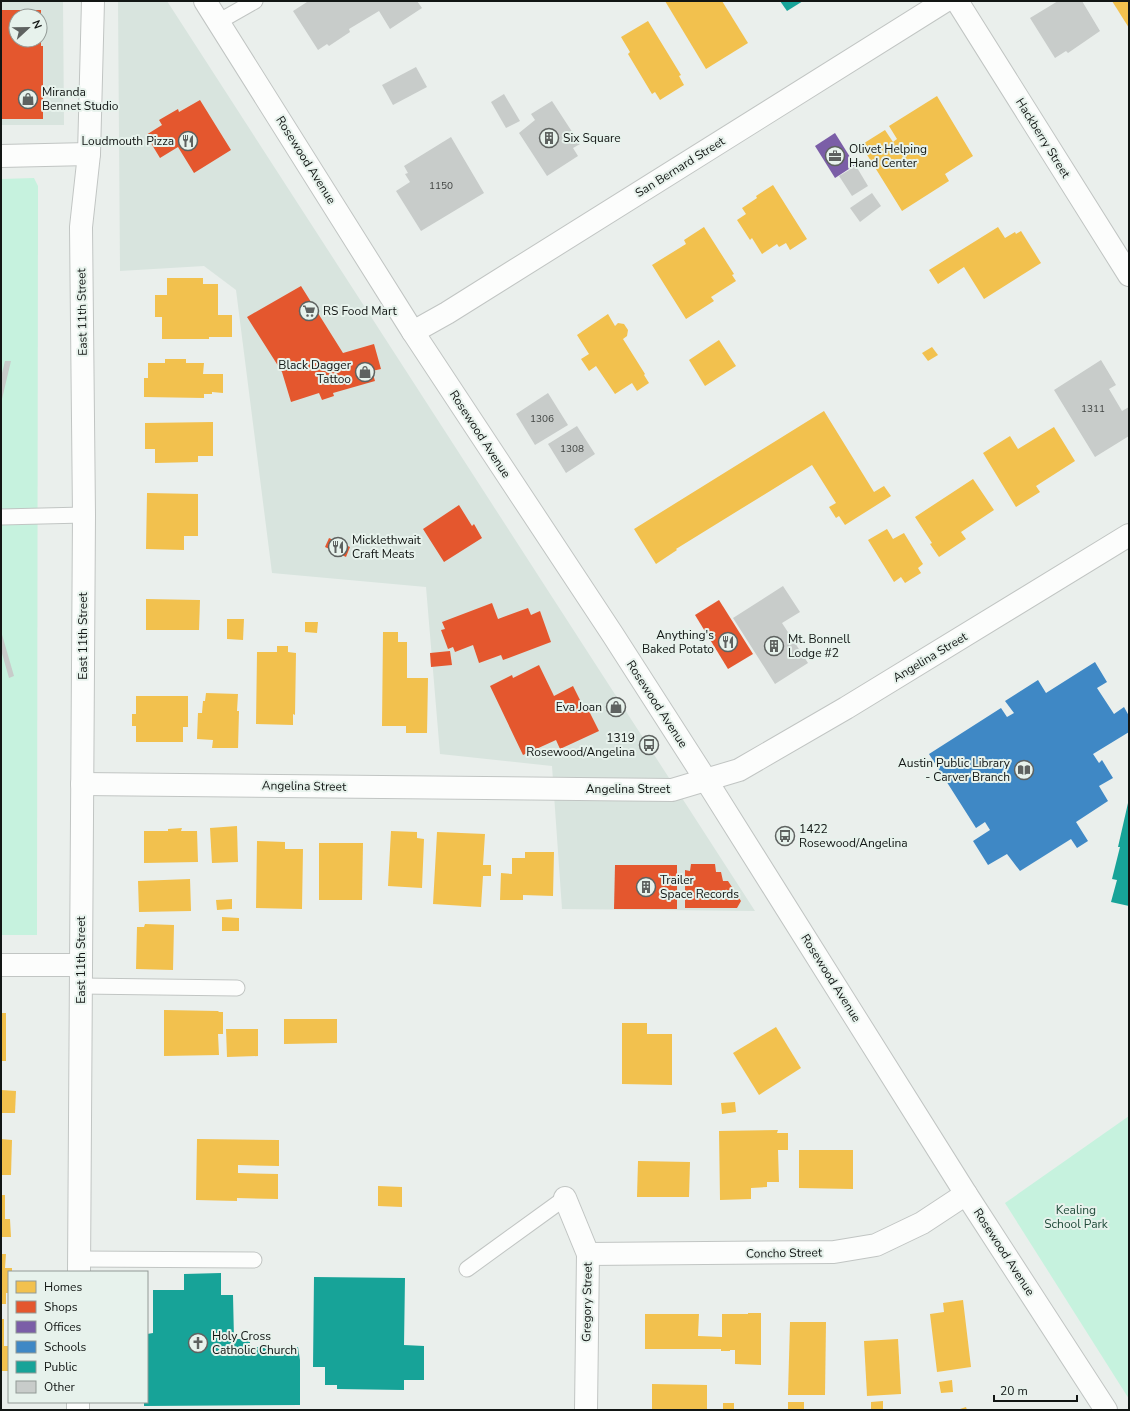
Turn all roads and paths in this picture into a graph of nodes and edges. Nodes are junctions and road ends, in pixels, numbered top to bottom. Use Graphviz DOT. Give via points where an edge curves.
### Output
graph roads {
  1 [pos="93,1"];
  2 [pos="205,1"];
  3 [pos="255,1"];
  4 [pos="945,1"];
  5 [pos="957,1"];
  6 [pos="218,22"];
  7 [pos="89,154"];
  8 [pos="1,156"];
  9 [pos="1129,275"];
  10 [pos="413,332"];
  11 [pos="1,516"];
  12 [pos="84,516"];
  13 [pos="1129,535"];
  14 [pos="706,780"];
  15 [pos="82,784"];
  16 [pos="1,965"];
  17 [pos="81,976"];
  18 [pos="237,988"];
  19 [pos="966,1194"];
  20 [pos="565,1198"];
  21 [pos="588,1254"];
  22 [pos="254,1260"];
  23 [pos="79,1266"];
  24 [pos="467,1269"];
  25 [pos="586,1410"];
  26 [pos="1106,1410"];
  1 -- 7 [label="street, East 11th Street"];
  2 -- 6 [label="street, Rosewood Avenue"];
  3 -- 6 [label="lane"];
  4 -- 10 [label="street, San Bernard Street"];
  5 -- 9 [label="street, Hackberry Street"];
  6 -- 10 [label="street, Rosewood Avenue"];
  7 -- 8 [label="street"];
  7 -- 12 [label="street, East 11th Street" via="81,227"];
  10 -- 14 [label="street, Rosewood Avenue"];
  11 -- 12 [label="lane"];
  12 -- 15 [label="street, East 11th Street"];
  13 -- 14 [label="street, Angelina Street" via="846,708 739,770"];
  14 -- 15 [label="street, Angelina Street" via="672,790"];
  14 -- 19 [label="street, Rosewood Avenue"];
  15 -- 17 [label="street, East 11th Street"];
  16 -- 17 [label="street"];
  17 -- 18 [label="lane"];
  17 -- 23 [label="street, East 11th Street"];
  19 -- 21 [label="street, Concho Street" via="922,1223 876,1245 834,1252"];
  19 -- 26 [label="street, Rosewood Avenue"];
  20 -- 21 [label="street, Gregory Street"];
  20 -- 24 [label="lane"];
  21 -- 25 [label="street, Gregory Street"];
  22 -- 23 [label="lane"];
}
